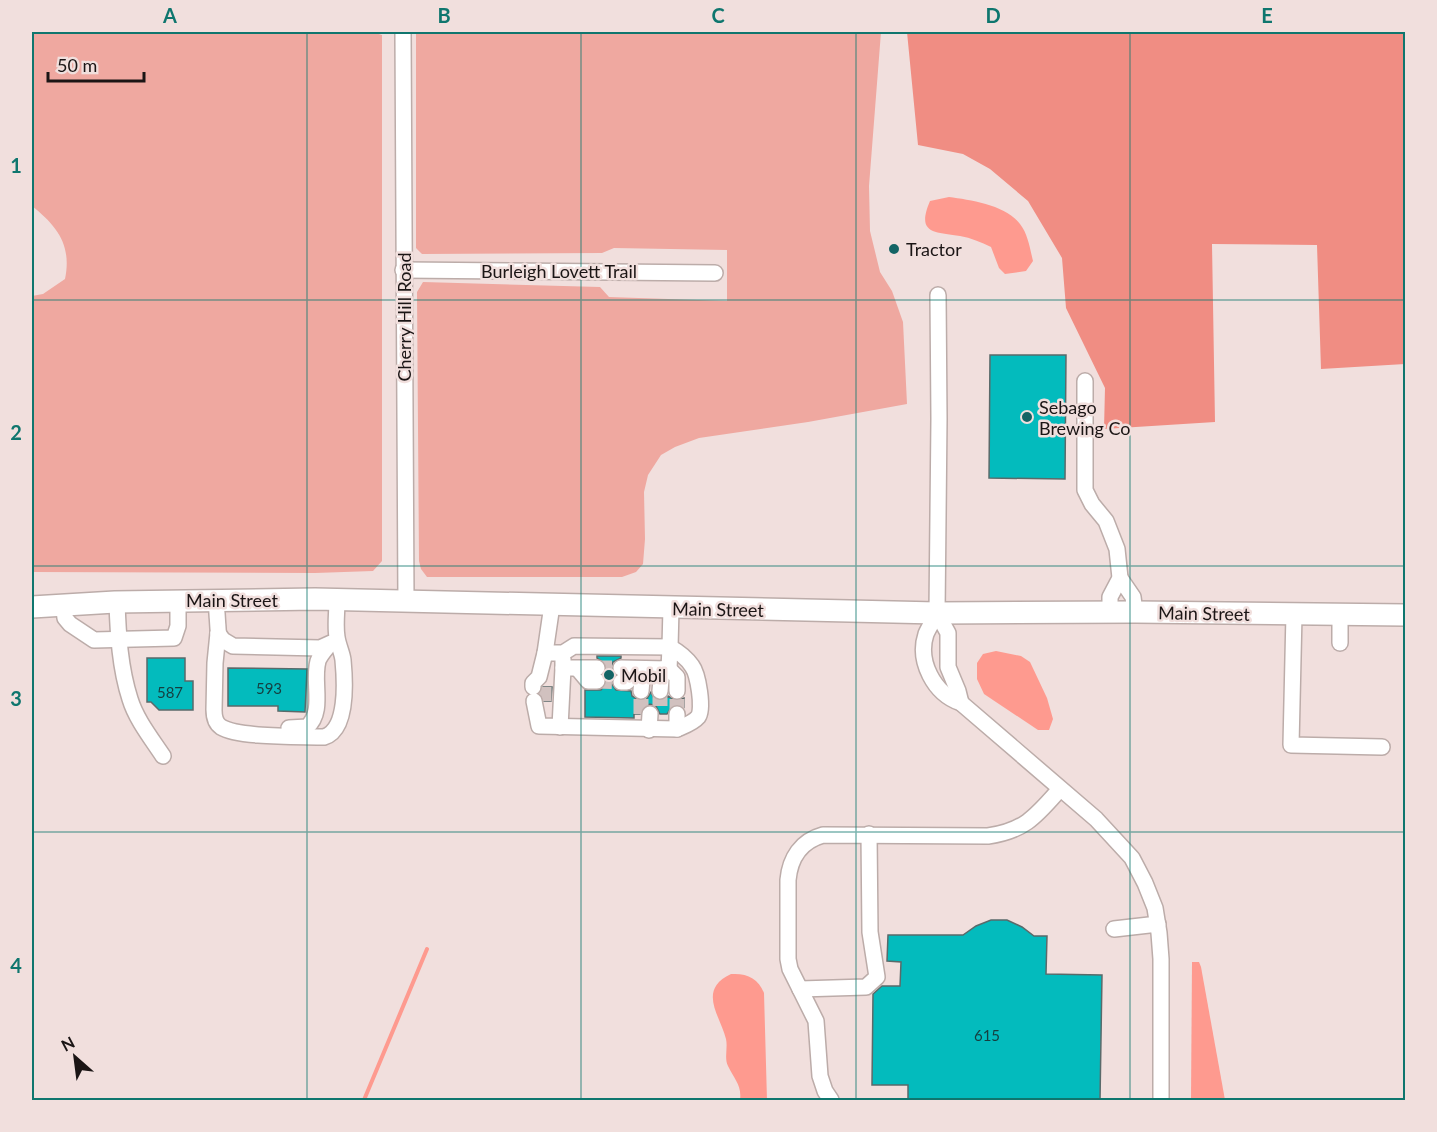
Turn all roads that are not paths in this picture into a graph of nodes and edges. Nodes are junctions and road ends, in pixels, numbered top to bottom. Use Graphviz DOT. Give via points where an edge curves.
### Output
graph roads {
  1 [pos="403,32"];
  2 [pos="403,270"];
  3 [pos="715,273"];
  4 [pos="938,295"];
  5 [pos="1084,381"];
  6 [pos="1120,578"];
  7 [pos="216,599"];
  8 [pos="178,600"];
  9 [pos="337,600"];
  10 [pos="117,602"];
  11 [pos="406,602"];
  12 [pos="63,603"];
  13 [pos="552,605"];
  14 [pos="32,607"];
  15 [pos="671,608"];
  16 [pos="1110,612"];
  17 [pos="1135,612"];
  18 [pos="937,613"];
  19 [pos="1294,614"];
  20 [pos="1340,614"];
  21 [pos="1406,615"];
  22 [pos="218,633"];
  23 [pos="118,639"];
  24 [pos="333,640"];
  25 [pos="1340,643"];
  26 [pos="670,647"];
  27 [pos="545,653"];
  28 [pos="563,653"];
  29 [pos="570,669"];
  30 [pos="653,669"];
  31 [pos="597,675"];
  32 [pos="621,675"];
  33 [pos="961,703"];
  34 [pos="560,727"];
  35 [pos="1382,747"];
  36 [pos="163,756"];
  37 [pos="1060,789"];
  38 [pos="869,834"];
  39 [pos="1158,924"];
  40 [pos="1114,929"];
  41 [pos="800,989"];
  42 [pos="831,1101"];
  43 [pos="1161,1101"];
  1 -- 2 [label="street, Cherry Hill Road"];
  2 -- 3 [label="street, Burleigh Lovett Trail"];
  2 -- 11 [label="street, Cherry Hill Road"];
  4 -- 18 [label="street"];
  5 -- 6 [label="street" via="1085,490 1116,543"];
  6 -- 16 [label="street" via="1110,597"];
  6 -- 17 [label="street" via="1133,597"];
  7 -- 8 [label="highway, Main Street"];
  7 -- 9 [label="highway, Main Street"];
  7 -- 22 [label="street"];
  8 -- 10 [label="highway, Main Street"];
  8 -- 23 [label="street" via="174,638"];
  9 -- 11 [label="highway, Main Street"];
  9 -- 24 [label="street"];
  10 -- 12 [label="highway, Main Street"];
  10 -- 23 [label="street"];
  11 -- 13 [label="highway, Main Street"];
  12 -- 14 [label="highway, Main Street"];
  12 -- 23 [label="street" via="65,618 80,632 94,640"];
  13 -- 15 [label="highway, Main Street"];
  13 -- 27 [label="street"];
  15 -- 18 [label="highway, Main Street"];
  15 -- 26 [label="street"];
  16 -- 17 [label="highway, Main Street"];
  16 -- 18 [label="highway, Main Street"];
  17 -- 19 [label="highway, Main Street"];
  18 -- 33 [label="street" via="948,633 948,667"];
  18 -- 33 [label="street" via="926,633 925,663 940,690"];
  19 -- 20 [label="highway, Main Street"];
  19 -- 35 [label="street" via="1292,745"];
  20 -- 21 [label="highway, Main Street"];
  20 -- 25 [label="street"];
  22 -- 24 [label="street" via="233,646 320,648"];
  22 -- 24 [label="street" via="221,711 227,719 291,728 309,726 315,715 318,660"];
  22 -- 24 [label="street" via="214,718 234,732 330,736 343,711 343,661"];
  23 -- 36 [label="street" via="130,699"];
  26 -- 28 [label="street" via="574,646"];
  26 -- 30 [label="street"];
  26 -- 34 [label="street" via="694,668 702,706 699,717 688,725 659,722"];
  27 -- 28 [label="street"];
  27 -- 34 [label="street" via="539,726"];
  28 -- 29 [label="street"];
  29 -- 31 [label="street"];
  29 -- 34 [label="street"];
  30 -- 30 [label="street" via="659,691"];
  30 -- 32 [label="street"];
  33 -- 37 [label="street"];
  37 -- 38 [label="street" via="1028,822 1010,832 988,836"];
  37 -- 39 [label="street" via="1096,819 1132,858 1150,893"];
  38 -- 41 [label="street" via="815,837 800,848 792,861 788,880 788,959"];
  38 -- 41 [label="street" via="870,932 877,977 866,987"];
  39 -- 40 [label="street"];
  39 -- 43 [label="street"];
  41 -- 42 [label="street" via="816,1021 820,1076"];
}
